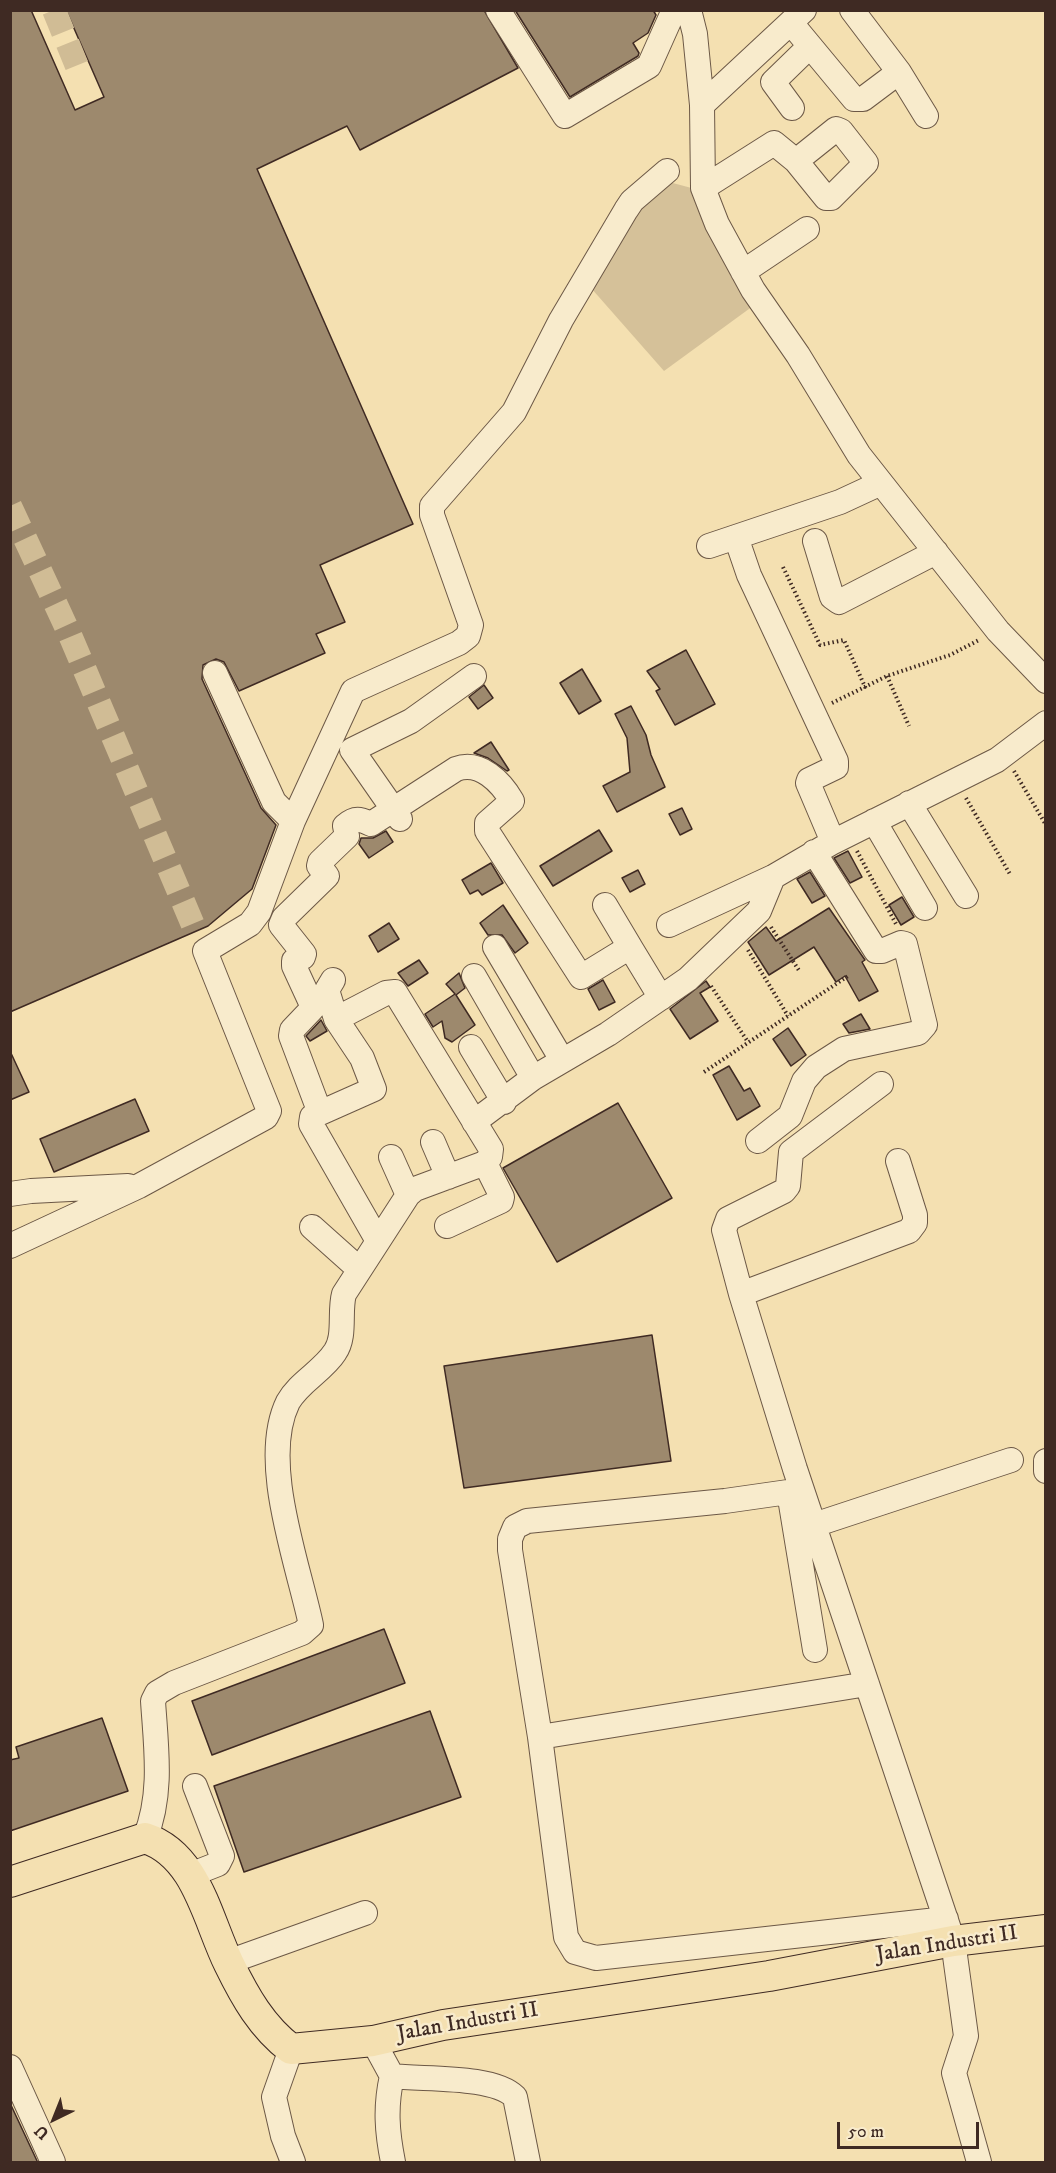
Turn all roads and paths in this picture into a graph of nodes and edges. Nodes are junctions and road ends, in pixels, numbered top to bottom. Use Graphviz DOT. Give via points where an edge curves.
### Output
graph roads {
  1 [pos="498,10"];
  2 [pos="674,10"];
  3 [pos="689,10"];
  4 [pos="852,10"];
  5 [pos="798,17"];
  6 [pos="810,46"];
  7 [pos="899,72"];
  8 [pos="702,105"];
  9 [pos="792,108"];
  10 [pos="926,116"];
  11 [pos="796,161"];
  12 [pos="667,171"];
  13 [pos="703,189"];
  14 [pos="807,229"];
  15 [pos="743,272"];
  16 [pos="881,483"];
  17 [pos="736,537"];
  18 [pos="815,541"];
  19 [pos="709,546"];
  20 [pos="936,552"];
  21 [pos="783,567"];
  22 [pos="998,631"];
  23 [pos="215,673"];
  24 [pos="474,676"];
  25 [pos="887,676"];
  26 [pos="1046,681"];
  27 [pos="866,688"];
  28 [pos="813,711"];
  29 [pos="1046,723"];
  30 [pos="909,726"];
  31 [pos="1004,755"];
  32 [pos="957,781"];
  33 [pos="909,803"];
  34 [pos="397,815"];
  35 [pos="293,821"];
  36 [pos="874,821"];
  37 [pos="1046,825"];
  38 [pos="832,843"];
  39 [pos="1011,876"];
  40 [pos="772,877"];
  41 [pos="966,896"];
  42 [pos="605,905"];
  43 [pos="925,908"];
  44 [pos="759,911"];
  45 [pos="669,925"];
  46 [pos="738,933"];
  47 [pos="904,944"];
  48 [pos="495,947"];
  49 [pos="630,947"];
  50 [pos="699,969"];
  51 [pos="800,972"];
  52 [pos="474,976"];
  53 [pos="848,976"];
  54 [pos="333,980"];
  55 [pos="662,998"];
  56 [pos="788,1016"];
  57 [pos="336,1019"];
  58 [pos="748,1042"];
  59 [pos="471,1047"];
  60 [pos="562,1060"];
  61 [pos="704,1072"];
  62 [pos="533,1078"];
  63 [pos="881,1084"];
  64 [pos="504,1102"];
  65 [pos="320,1113"];
  66 [pos="474,1122"];
  67 [pos="758,1141"];
  68 [pos="433,1142"];
  69 [pos="391,1157"];
  70 [pos="898,1161"];
  71 [pos="484,1163"];
  72 [pos="448,1177"];
  73 [pos="139,1186"];
  74 [pos="10,1194"];
  75 [pos="408,1195"];
  76 [pos="447,1226"];
  77 [pos="312,1227"];
  78 [pos="378,1241"];
  79 [pos="10,1246"];
  80 [pos="359,1269"];
  81 [pos="741,1294"];
  82 [pos="1011,1460"];
  83 [pos="1046,1461"];
  84 [pos="1046,1471"];
  85 [pos="796,1491"];
  86 [pos="814,1525"];
  87 [pos="815,1650"];
  88 [pos="867,1684"];
  89 [pos="540,1737"];
  90 [pos="195,1786"];
  91 [pos="145,1838"];
  92 [pos="190,1875"];
  93 [pos="10,1882"];
  94 [pos="364,1913"];
  95 [pos="950,1930"];
  96 [pos="1046,1930"];
  97 [pos="228,1962"];
  98 [pos="373,2041"];
  99 [pos="291,2049"];
  100 [pos="10,2067"];
  101 [pos="392,2076"];
  102 [pos="53,2163"];
  103 [pos="293,2163"];
  104 [pos="393,2163"];
  105 [pos="528,2163"];
  106 [pos="980,2163"];
  1 -- 2 [label="street" via="564,116 649,66"];
  3 -- 8 [label="street"];
  4 -- 7 [label="street"];
  5 -- 6 [label="street"];
  5 -- 8 [label="street"];
  6 -- 7 [label="street" via="854,99 863,99"];
  6 -- 9 [label="street" via="773,82"];
  7 -- 10 [label="street"];
  8 -- 13 [label="street"];
  11 -- 13 [label="street" via="774,143"];
  12 -- 35 [label="street" via="626,210 561,320 514,412 432,506 471,625 468,636 353,691"];
  13 -- 15 [label="street"];
  14 -- 15 [label="street"];
  15 -- 16 [label="street" via="859,455"];
  16 -- 17 [label="street" via="840,502"];
  16 -- 20 [label="street"];
  17 -- 19 [label="street"];
  17 -- 28 [label="street" via="749,575"];
  18 -- 20 [label="street" via="832,597 839,602"];
  20 -- 22 [label="street"];
  21 -- 27 [label="path" via="820,645 844,640"];
  22 -- 25 [label="path" via="950,655"];
  22 -- 26 [label="street"];
  23 -- 35 [label="street" via="274,802"];
  24 -- 34 [label="street" via="411,721 353,749 352,753"];
  25 -- 27 [label="path"];
  25 -- 30 [label="path"];
  27 -- 28 [label="path"];
  28 -- 38 [label="street" via="836,767 808,783"];
  29 -- 31 [label="street"];
  31 -- 32 [label="street"];
  31 -- 37 [label="path"];
  32 -- 33 [label="street"];
  32 -- 39 [label="path"];
  33 -- 36 [label="street"];
  33 -- 41 [label="street"];
  34 -- 49 [label="street" via="456,769 466,765 485,771 512,801 487,823 487,831 581,977"];
  34 -- 65 [label="street" via="371,824 358,818 345,826 347,836 319,864 327,876 282,921 281,926 304,954 294,961 294,966 312,1000 312,1009 291,1036"];
  35 -- 73 [label="street" via="259,912 250,924 201,941 269,1111 259,1123"];
  36 -- 38 [label="street"];
  36 -- 43 [label="street"];
  38 -- 40 [label="street"];
  38 -- 47 [label="path" via="892,915"];
  38 -- 47 [label="street" via="876,951"];
  40 -- 44 [label="street"];
  40 -- 45 [label="street"];
  42 -- 49 [label="street"];
  44 -- 46 [label="street"];
  44 -- 51 [label="path"];
  46 -- 50 [label="street"];
  46 -- 56 [label="path"];
  47 -- 67 [label="street" via="923,1029 844,1049 816,1067 804,1082 790,1116"];
  48 -- 60 [label="street"];
  49 -- 55 [label="street"];
  50 -- 55 [label="street"];
  50 -- 58 [label="path"];
  52 -- 62 [label="street"];
  53 -- 56 [label="path"];
  54 -- 57 [label="street" via="327,990"];
  55 -- 60 [label="street"];
  56 -- 58 [label="path"];
  57 -- 65 [label="street" via="362,1058 374,1089"];
  57 -- 66 [label="street" via="395,992"];
  58 -- 61 [label="path"];
  59 -- 64 [label="street"];
  60 -- 62 [label="street"];
  62 -- 64 [label="street"];
  63 -- 81 [label="street" via="791,1152 788,1186 784,1191 728,1218 724,1230"];
  64 -- 66 [label="street"];
  65 -- 78 [label="street" via="312,1118 311,1124"];
  66 -- 71 [label="street" via="491,1149"];
  68 -- 72 [label="street"];
  69 -- 75 [label="street"];
  70 -- 81 [label="street" via="915,1215 909,1231"];
  71 -- 72 [label="street"];
  71 -- 76 [label="street" via="501,1200"];
  72 -- 75 [label="street"];
  73 -- 74 [label="street"];
  73 -- 79 [label="street"];
  75 -- 78 [label="street"];
  77 -- 80 [label="street"];
  78 -- 80 [label="street"];
  80 -- 91 [label="street" via="340,1307 335,1352 287,1404 277,1454 278,1482 311,1625 302,1633 157,1693 153,1701 158,1772"];
  81 -- 85 [label="street"];
  82 -- 86 [label="street"];
  83 -- 84 [label="street"];
  85 -- 86 [label="street"];
  85 -- 87 [label="street"];
  85 -- 89 [label="street" via="527,1521 515,1527 510,1550"];
  86 -- 88 [label="street"];
  88 -- 89 [label="street"];
  88 -- 95 [label="street"];
  89 -- 95 [label="street" via="566,1937 575,1952 596,1958"];
  90 -- 92 [label="street" via="222,1856 218,1864"];
  91 -- 92 [label="main road" via="161,1843 177,1856"];
  91 -- 93 [label="main road"];
  92 -- 97 [label="main road"];
  94 -- 97 [label="street"];
  95 -- 96 [label="main road, Jalan Industri II"];
  95 -- 98 [label="main road, Jalan Industri II" via="770,1976 443,2025"];
  95 -- 106 [label="street" via="966,2036 954,2073"];
  97 -- 99 [label="main road" via="257,2015 273,2036"];
  98 -- 99 [label="main road, Jalan Industri II"];
  98 -- 101 [label="street"];
  99 -- 103 [label="street" via="274,2097"];
  100 -- 102 [label="street"];
  101 -- 104 [label="street" via="386,2127"];
  101 -- 105 [label="street" via="486,2083 508,2091 515,2097"];
}
